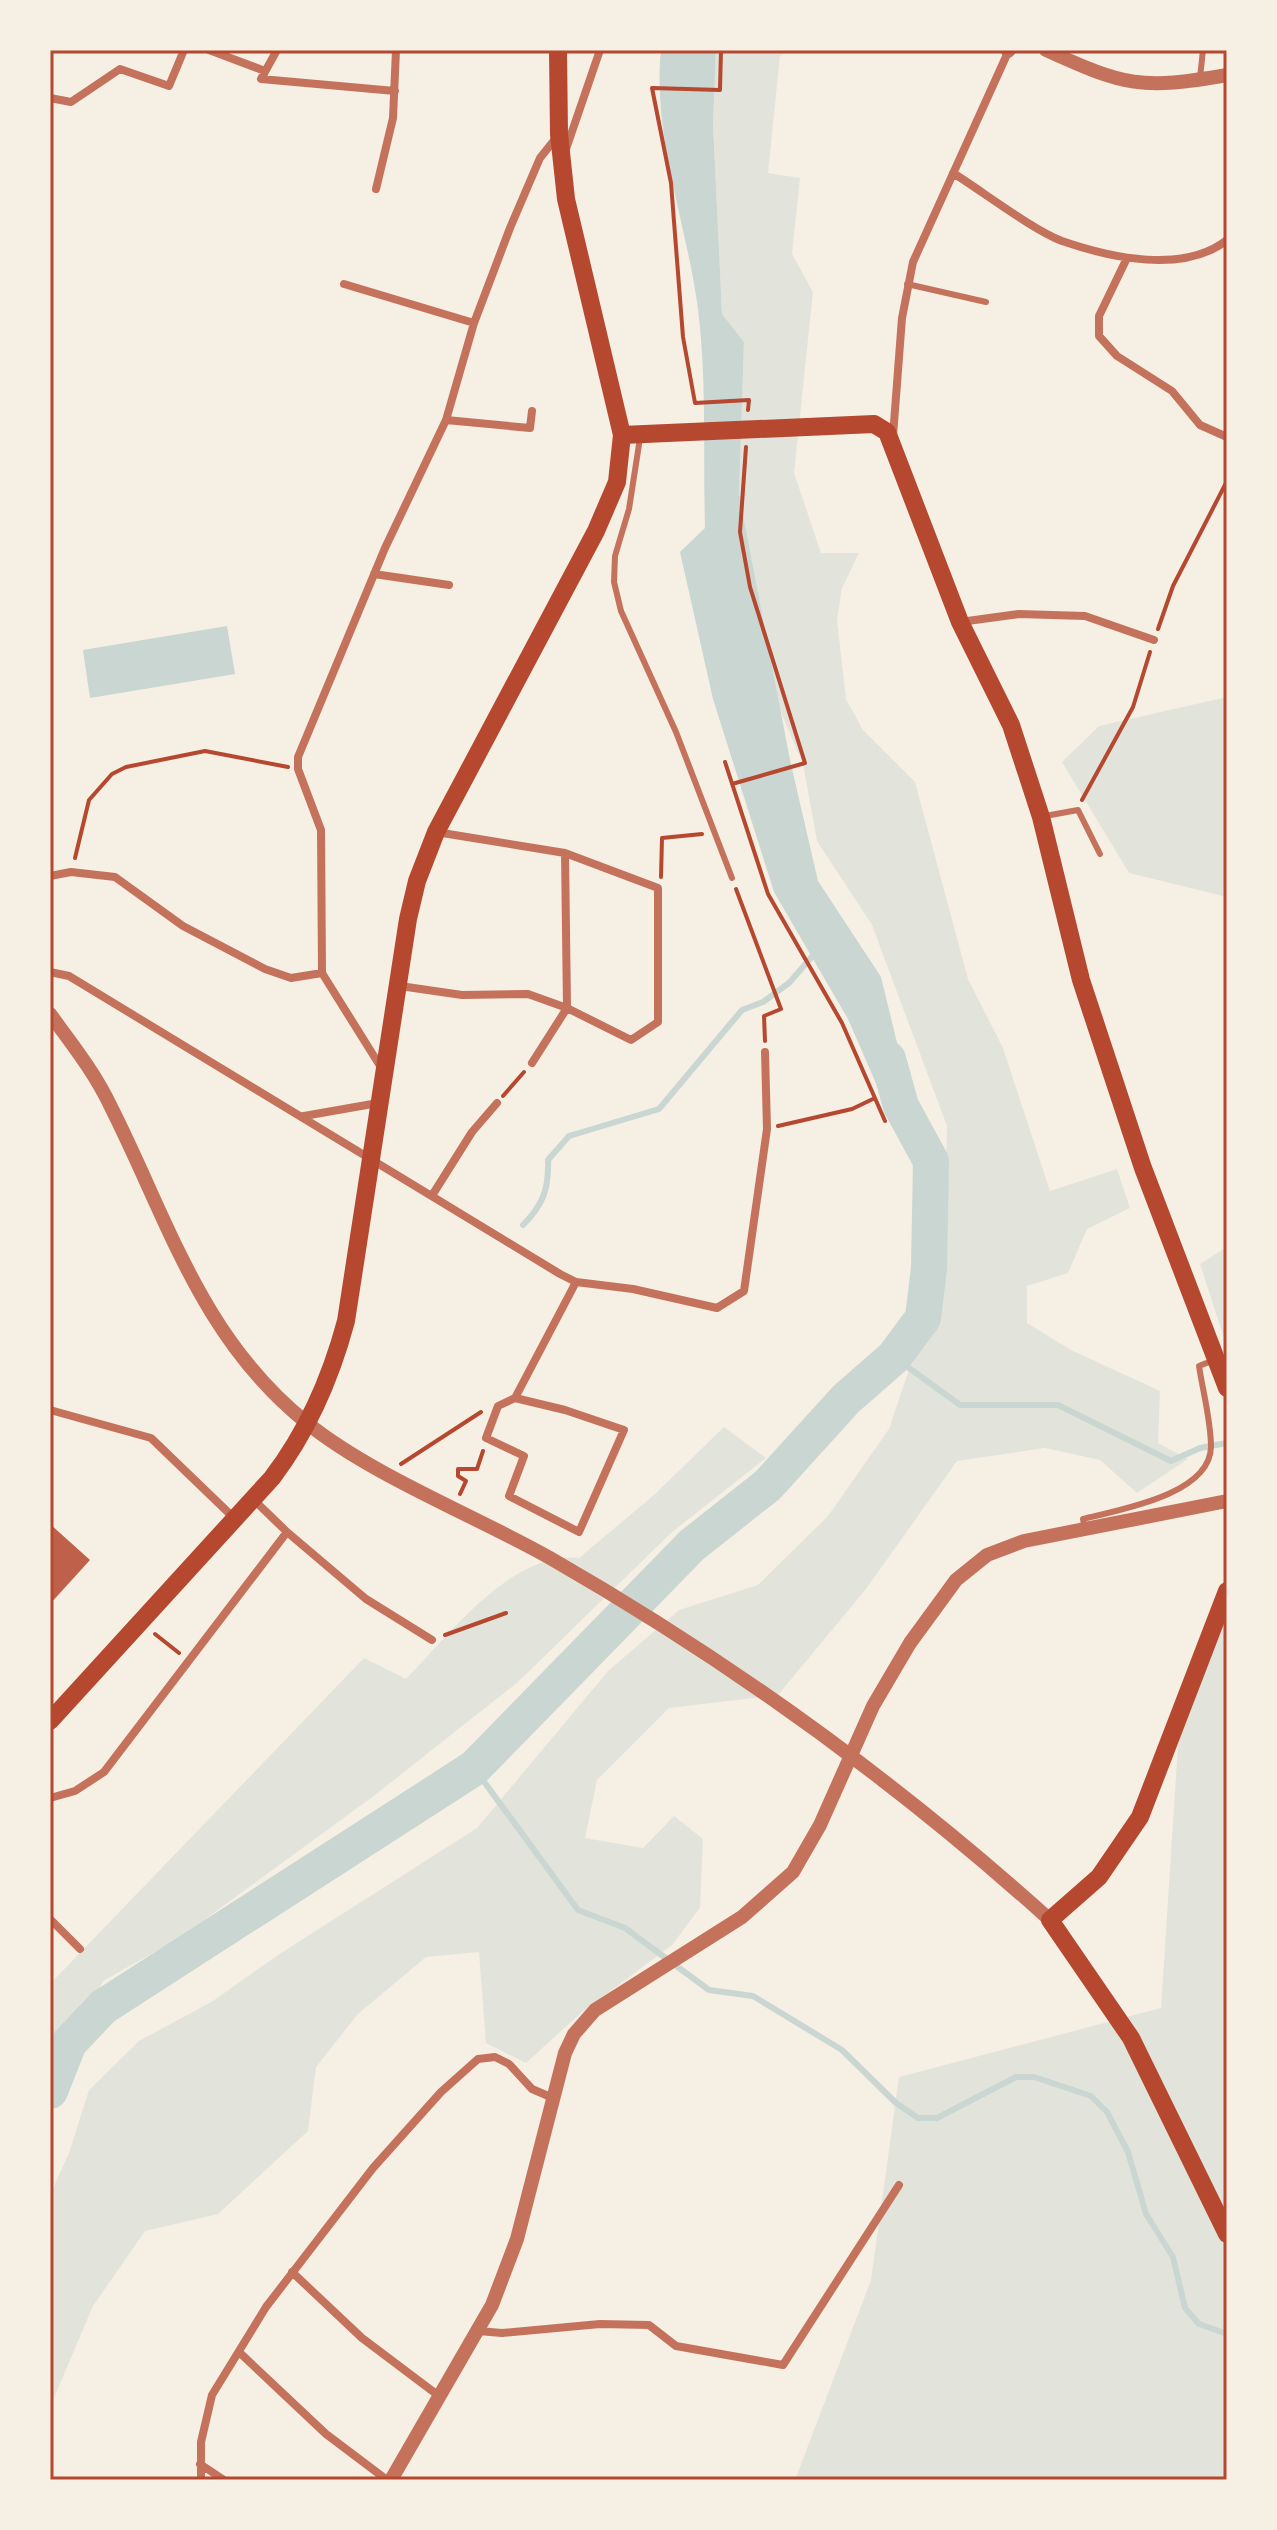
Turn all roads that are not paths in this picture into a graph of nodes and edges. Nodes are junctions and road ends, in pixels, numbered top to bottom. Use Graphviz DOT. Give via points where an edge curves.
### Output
graph roads {
  1 [pos="184,50"];
  2 [pos="209,50"];
  3 [pos="277,50"];
  4 [pos="396,50"];
  5 [pos="558,50"];
  6 [pos="600,50"];
  7 [pos="1009,50"];
  8 [pos="1046,50"];
  9 [pos="1203,50"];
  10 [pos="265,71"];
  11 [pos="1227,75"];
  12 [pos="1200,80"];
  13 [pos="395,91"];
  14 [pos="50,98"];
  15 [pos="559,134"];
  16 [pos="562,161"];
  17 [pos="953,173"];
  18 [pos="376,189"];
  19 [pos="1227,240"];
  20 [pos="1127,258"];
  21 [pos="344,284"];
  22 [pos="907,284"];
  23 [pos="986,302"];
  24 [pos="474,323"];
  25 [pos="532,411"];
  26 [pos="446,420"];
  27 [pos="640,434"];
  28 [pos="1227,437"];
  29 [pos="892,445"];
  30 [pos="374,574"];
  31 [pos="449,585"];
  32 [pos="960,622"];
  33 [pos="1154,640"];
  34 [pos="1041,817"];
  35 [pos="436,832"];
  36 [pos="565,853"];
  37 [pos="1100,854"];
  38 [pos="50,876"];
  39 [pos="732,878"];
  40 [pos="50,972"];
  41 [pos="322,973"];
  42 [pos="400,986"];
  43 [pos="567,1008"];
  44 [pos="50,1014"];
  45 [pos="765,1052"];
  46 [pos="532,1063"];
  47 [pos="387,1076"];
  48 [pos="383,1102"];
  49 [pos="497,1103"];
  50 [pos="304,1116"];
  51 [pos="374,1160"];
  52 [pos="433,1194"];
  53 [pos="576,1282"];
  54 [pos="1217,1359"];
  55 [pos="1227,1388"];
  56 [pos="515,1398"];
  57 [pos="50,1410"];
  58 [pos="307,1423"];
  59 [pos="253,1499"];
  60 [pos="1227,1501"];
  61 [pos="235,1519"];
  62 [pos="1085,1530"];
  63 [pos="287,1532"];
  64 [pos="1227,1591"];
  65 [pos="432,1640"];
  66 [pos="50,1721"];
  67 [pos="850,1755"];
  68 [pos="50,1798"];
  69 [pos="50,1919"];
  70 [pos="1050,1920"];
  71 [pos="80,1949"];
  72 [pos="553,2098"];
  73 [pos="899,2185"];
  74 [pos="1227,2234"];
  75 [pos="292,2272"];
  76 [pos="478,2331"];
  77 [pos="239,2352"];
  78 [pos="439,2396"];
  79 [pos="200,2464"];
  80 [pos="201,2480"];
  81 [pos="224,2480"];
  82 [pos="389,2480"];
  1 -- 14 [label="street" via="169,86 120,69 71,102"];
  2 -- 10 [label="street"];
  3 -- 10 [label="street"];
  4 -- 13 [label="street"];
  5 -- 15 [label="main road"];
  6 -- 16 [label="street"];
  7 -- 17 [label="street"];
  8 -- 12 [label="street" via="1126,83"];
  9 -- 12 [label="lane"];
  10 -- 13 [label="street" via="261,79"];
  11 -- 12 [label="street"];
  13 -- 18 [label="street"];
  15 -- 16 [label="main road"];
  15 -- 24 [label="street" via="540,158"];
  16 -- 27 [label="main road" via="582,276"];
  17 -- 20 [label="street" via="1060,240"];
  17 -- 22 [label="street"];
  19 -- 20 [label="street" via="1218,249 1185,256"];
  20 -- 28 [label="street" via="1099,316 1099,336 1117,356 1172,391 1200,425"];
  21 -- 24 [label="street"];
  22 -- 23 [label="lane"];
  22 -- 29 [label="street"];
  24 -- 26 [label="street"];
  25 -- 26 [label="street" via="530,428"];
  26 -- 30 [label="street"];
  27 -- 29 [label="main road" via="880,425"];
  27 -- 35 [label="main road" via="621,464 612,500"];
  27 -- 39 [label="lane" via="614,582 621,611"];
  29 -- 32 [label="main road"];
  30 -- 31 [label="street"];
  30 -- 41 [label="street" via="298,757 321,830"];
  32 -- 33 [label="street" via="1019,614 1085,616"];
  32 -- 34 [label="main road" via="1011,725"];
  34 -- 37 [label="lane" via="1078,810"];
  34 -- 54 [label="main road" via="1081,980 1143,1168"];
  35 -- 36 [label="street"];
  35 -- 42 [label="main road" via="408,919"];
  36 -- 43 [label="street"];
  36 -- 43 [label="street" via="658,888 658,1022 631,1040"];
  38 -- 41 [label="street" via="71,872 115,877 183,926 265,969 291,978"];
  40 -- 50 [label="street" via="69,976"];
  41 -- 47 [label="street"];
  42 -- 43 [label="street" via="462,995 528,994"];
  42 -- 47 [label="main road"];
  43 -- 46 [label="street"];
  44 -- 58 [label="street" via="111,1106 175,1250 209,1312 256,1373"];
  45 -- 53 [label="street" via="767,1129 744,1291 717,1308"];
  47 -- 48 [label="main road"];
  48 -- 50 [label="street"];
  48 -- 51 [label="main road"];
  49 -- 52 [label="street"];
  50 -- 51 [label="street"];
  51 -- 52 [label="street"];
  51 -- 58 [label="main road" via="346,1321"];
  52 -- 53 [label="street"];
  53 -- 56 [label="street"];
  54 -- 55 [label="main road"];
  54 -- 62 [label="lane" via="1199,1366 1211,1450 1207,1462 1177,1490 1083,1519"];
  56 -- 56 [label="street" via="624,1430 579,1532 509,1496 524,1456 487,1439 498,1406"];
  57 -- 61 [label="street" via="151,1438"];
  58 -- 59 [label="main road" via="295,1448"];
  58 -- 67 [label="street" via="549,1558 755,1687"];
  59 -- 61 [label="main road"];
  59 -- 63 [label="street"];
  60 -- 62 [label="street"];
  61 -- 66 [label="main road"];
  62 -- 67 [label="street" via="1024,1541 987,1555 956,1580 910,1643"];
  63 -- 65 [label="street" via="366,1599"];
  63 -- 68 [label="street" via="104,1772 75,1791"];
  64 -- 70 [label="main road" via="1140,1817 1099,1877"];
  67 -- 70 [label="street"];
  67 -- 72 [label="street" via="793,1872 742,1917 583,2020 565,2053"];
  69 -- 71 [label="street"];
  70 -- 74 [label="main road" via="1131,2038"];
  72 -- 75 [label="street" via="532,2089 509,2064 495,2057 478,2059 383,2157"];
  72 -- 76 [label="street" via="517,2239"];
  73 -- 76 [label="street" via="783,2365 676,2346 649,2325"];
  75 -- 77 [label="street"];
  75 -- 78 [label="street" via="362,2338"];
  76 -- 78 [label="street"];
  77 -- 79 [label="street" via="212,2395"];
  77 -- 82 [label="street" via="326,2434"];
  78 -- 82 [label="street"];
  79 -- 80 [label="street"];
  79 -- 81 [label="street"];
}
